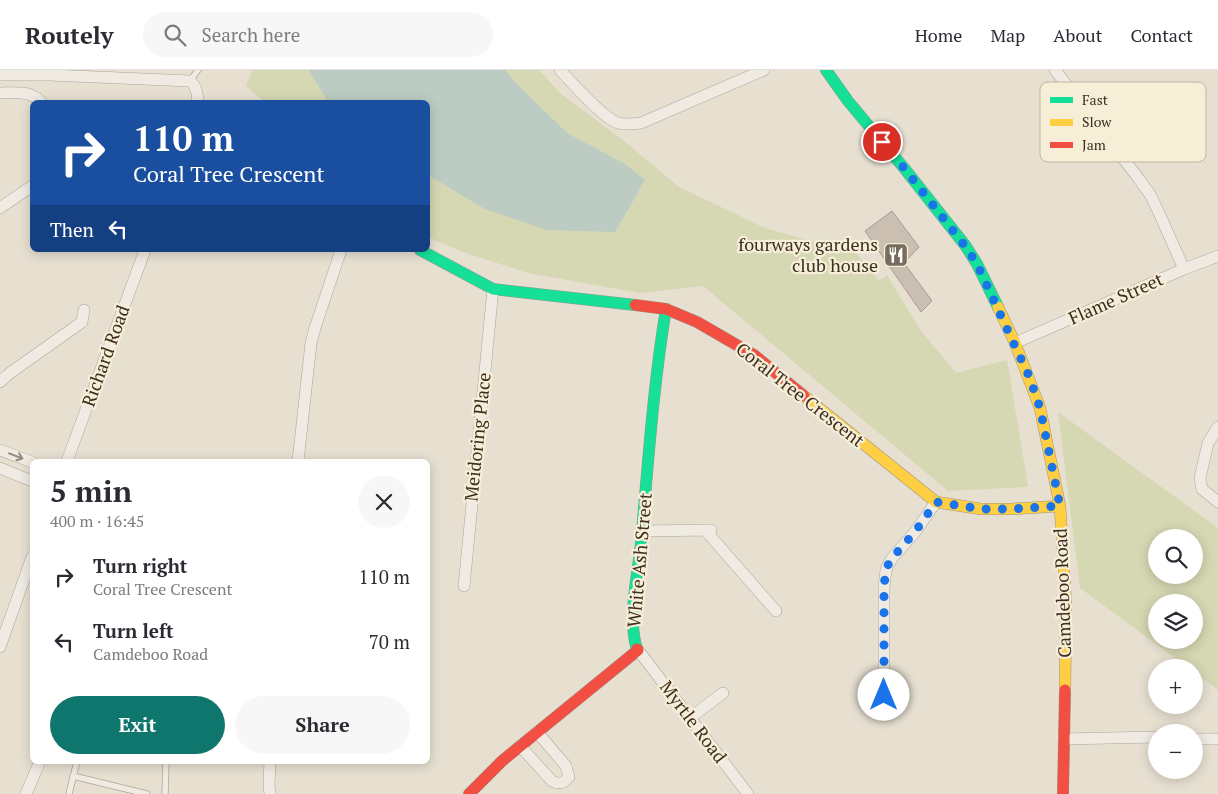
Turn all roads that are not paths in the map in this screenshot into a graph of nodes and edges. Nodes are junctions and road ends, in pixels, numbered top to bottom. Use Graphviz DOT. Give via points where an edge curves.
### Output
graph roads {
  1 [pos="198,70"];
  2 [pos="560,70"];
  3 [pos="764,70"];
  4 [pos="826,70"];
  5 [pos="1055,70"];
  6 [pos="0,75"];
  7 [pos="190,81"];
  8 [pos="1064,82"];
  9 [pos="0,93"];
  10 [pos="39,100"];
  11 [pos="198,100"];
  12 [pos="1126,162"];
  13 [pos="30,187"];
  14 [pos="0,208"];
  15 [pos="144,252"];
  16 [pos="340,252"];
  17 [pos="424,252"];
  18 [pos="1218,256"];
  19 [pos="1184,269"];
  20 [pos="493,289"];
  21 [pos="666,309"];
  22 [pos="84,310"];
  23 [pos="1014,344"];
  24 [pos="0,382"];
  25 [pos="1218,427"];
  26 [pos="0,450"];
  27 [pos="68,459"];
  28 [pos="298,459"];
  29 [pos="30,461"];
  30 [pos="0,468"];
  31 [pos="30,480"];
  32 [pos="936,502"];
  33 [pos="1218,502"];
  34 [pos="1060,506"];
  35 [pos="642,531"];
  36 [pos="30,563"];
  37 [pos="464,586"];
  38 [pos="776,611"];
  39 [pos="0,647"];
  40 [pos="638,650"];
  41 [pos="723,693"];
  42 [pos="884,695"];
  43 [pos="690,718"];
  44 [pos="537,732"];
  45 [pos="1148,738"];
  46 [pos="1064,739"];
  47 [pos="1203,739"];
  48 [pos="1218,740"];
  49 [pos="520,746"];
  50 [pos="39,764"];
  51 [pos="76,764"];
  52 [pos="166,764"];
  53 [pos="270,764"];
  54 [pos="73,776"];
  55 [pos="558,789"];
  56 [pos="26,794"];
  57 [pos="69,794"];
  58 [pos="148,794"];
  59 [pos="165,794"];
  60 [pos="270,794"];
  61 [pos="469,794"];
  62 [pos="748,794"];
  63 [pos="1064,794"];
  1 -- 7 [label="lane"];
  2 -- 3 [label="street" via="608,117 617,123 630,124 641,123"];
  4 -- 23 [label="street, Camdeboo Road" via="965,246 977,264"];
  5 -- 8 [label="street"];
  6 -- 7 [label="street"];
  7 -- 11 [label="street" via="194,84"];
  9 -- 10 [label="street" via="26,93"];
  12 -- 19 [label="street" via="1151,196"];
  13 -- 14 [label="street"];
  15 -- 27 [label="street, Richard Road"];
  16 -- 28 [label="street" via="314,328"];
  17 -- 20 [label="street, Coral Tree Crescent"];
  18 -- 19 [label="street, Flame Street"];
  19 -- 23 [label="street, Flame Street"];
  20 -- 21 [label="street, Coral Tree Crescent"];
  20 -- 37 [label="street, Meidoring Place"];
  21 -- 32 [label="street, Coral Tree Crescent" via="754,355"];
  21 -- 35 [label="street, White Ash Street"];
  22 -- 24 [label="street" via="82,322"];
  23 -- 34 [label="street, Camdeboo Road" via="1040,408"];
  25 -- 33 [label="street" via="1208,443 1200,478 1202,489"];
  26 -- 29 [label="street, one-way"];
  30 -- 31 [label="street"];
  32 -- 34 [label="street" via="981,509"];
  32 -- 42 [label="street" via="886,570"];
  34 -- 46 [label="street, Camdeboo Road" via="1066,604"];
  35 -- 38 [label="street" via="709,530"];
  35 -- 40 [label="street, White Ash Street" via="632,629"];
  36 -- 39 [label="street"];
  40 -- 43 [label="street, Myrtle Road"];
  40 -- 44 [label="street, White Ash Street"];
  41 -- 43 [label="street"];
  43 -- 62 [label="street, Myrtle Road"];
  44 -- 49 [label="street, White Ash Street"];
  44 -- 55 [label="street" via="568,770 569,777"];
  45 -- 46 [label="street"];
  46 -- 63 [label="street, Camdeboo Road"];
  47 -- 48 [label="street"];
  49 -- 55 [label="street"];
  49 -- 61 [label="street, White Ash Street"];
  50 -- 56 [label="street"];
  51 -- 54 [label="lane"];
  52 -- 59 [label="lane"];
  53 -- 60 [label="street"];
  54 -- 57 [label="lane"];
  54 -- 58 [label="lane"];
}
